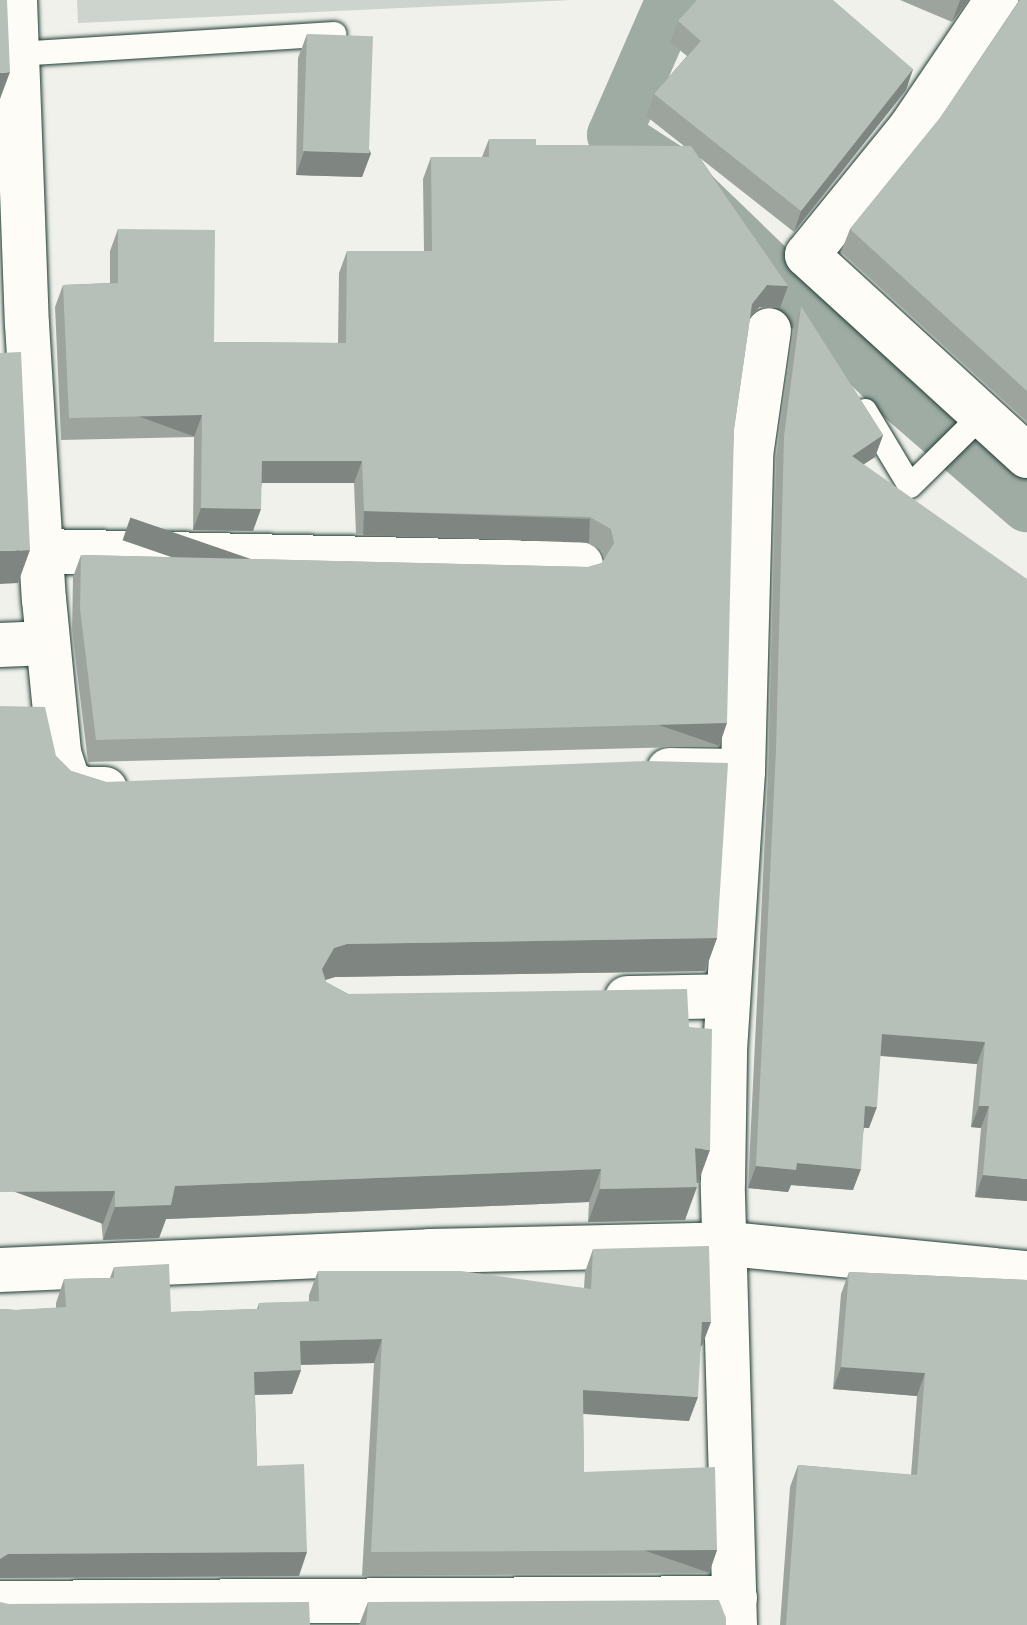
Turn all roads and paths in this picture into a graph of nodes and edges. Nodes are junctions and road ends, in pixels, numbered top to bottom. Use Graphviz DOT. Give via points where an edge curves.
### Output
graph roads {
  1 [pos="15,0"];
  2 [pos="997,0"];
  3 [pos="334,34"];
  4 [pos="17,54"];
  5 [pos="769,330"];
  6 [pos="854,393"];
  7 [pos="982,415"];
  8 [pos="1027,456"];
  9 [pos="43,551"];
  10 [pos="581,564"];
  11 [pos="48,643"];
  12 [pos="0,645"];
  13 [pos="635,769"];
  14 [pos="743,771"];
  15 [pos="141,788"];
  16 [pos="728,996"];
  17 [pos="587,998"];
  18 [pos="729,1244"];
  19 [pos="0,1270"];
  20 [pos="1027,1273"];
  21 [pos="0,1603"];
  22 [pos="735,1612"];
  1 -- 4 [label="street"];
  2 -- 7 [label="street" via="911,127 807,255"];
  3 -- 4 [label="lane"];
  4 -- 9 [label="street"];
  5 -- 14 [label="street" via="751,455"];
  6 -- 7 [label="lane" via="910,486"];
  7 -- 8 [label="street"];
  9 -- 10 [label="street"];
  9 -- 11 [label="street"];
  11 -- 12 [label="street"];
  11 -- 15 [label="street" via="59,753 68,781 83,789"];
  13 -- 14 [label="street"];
  14 -- 16 [label="street"];
  16 -- 17 [label="street"];
  16 -- 18 [label="street" via="723,1183"];
  18 -- 19 [label="street"];
  18 -- 20 [label="street"];
  18 -- 22 [label="street"];
  21 -- 22 [label="street"];
}
